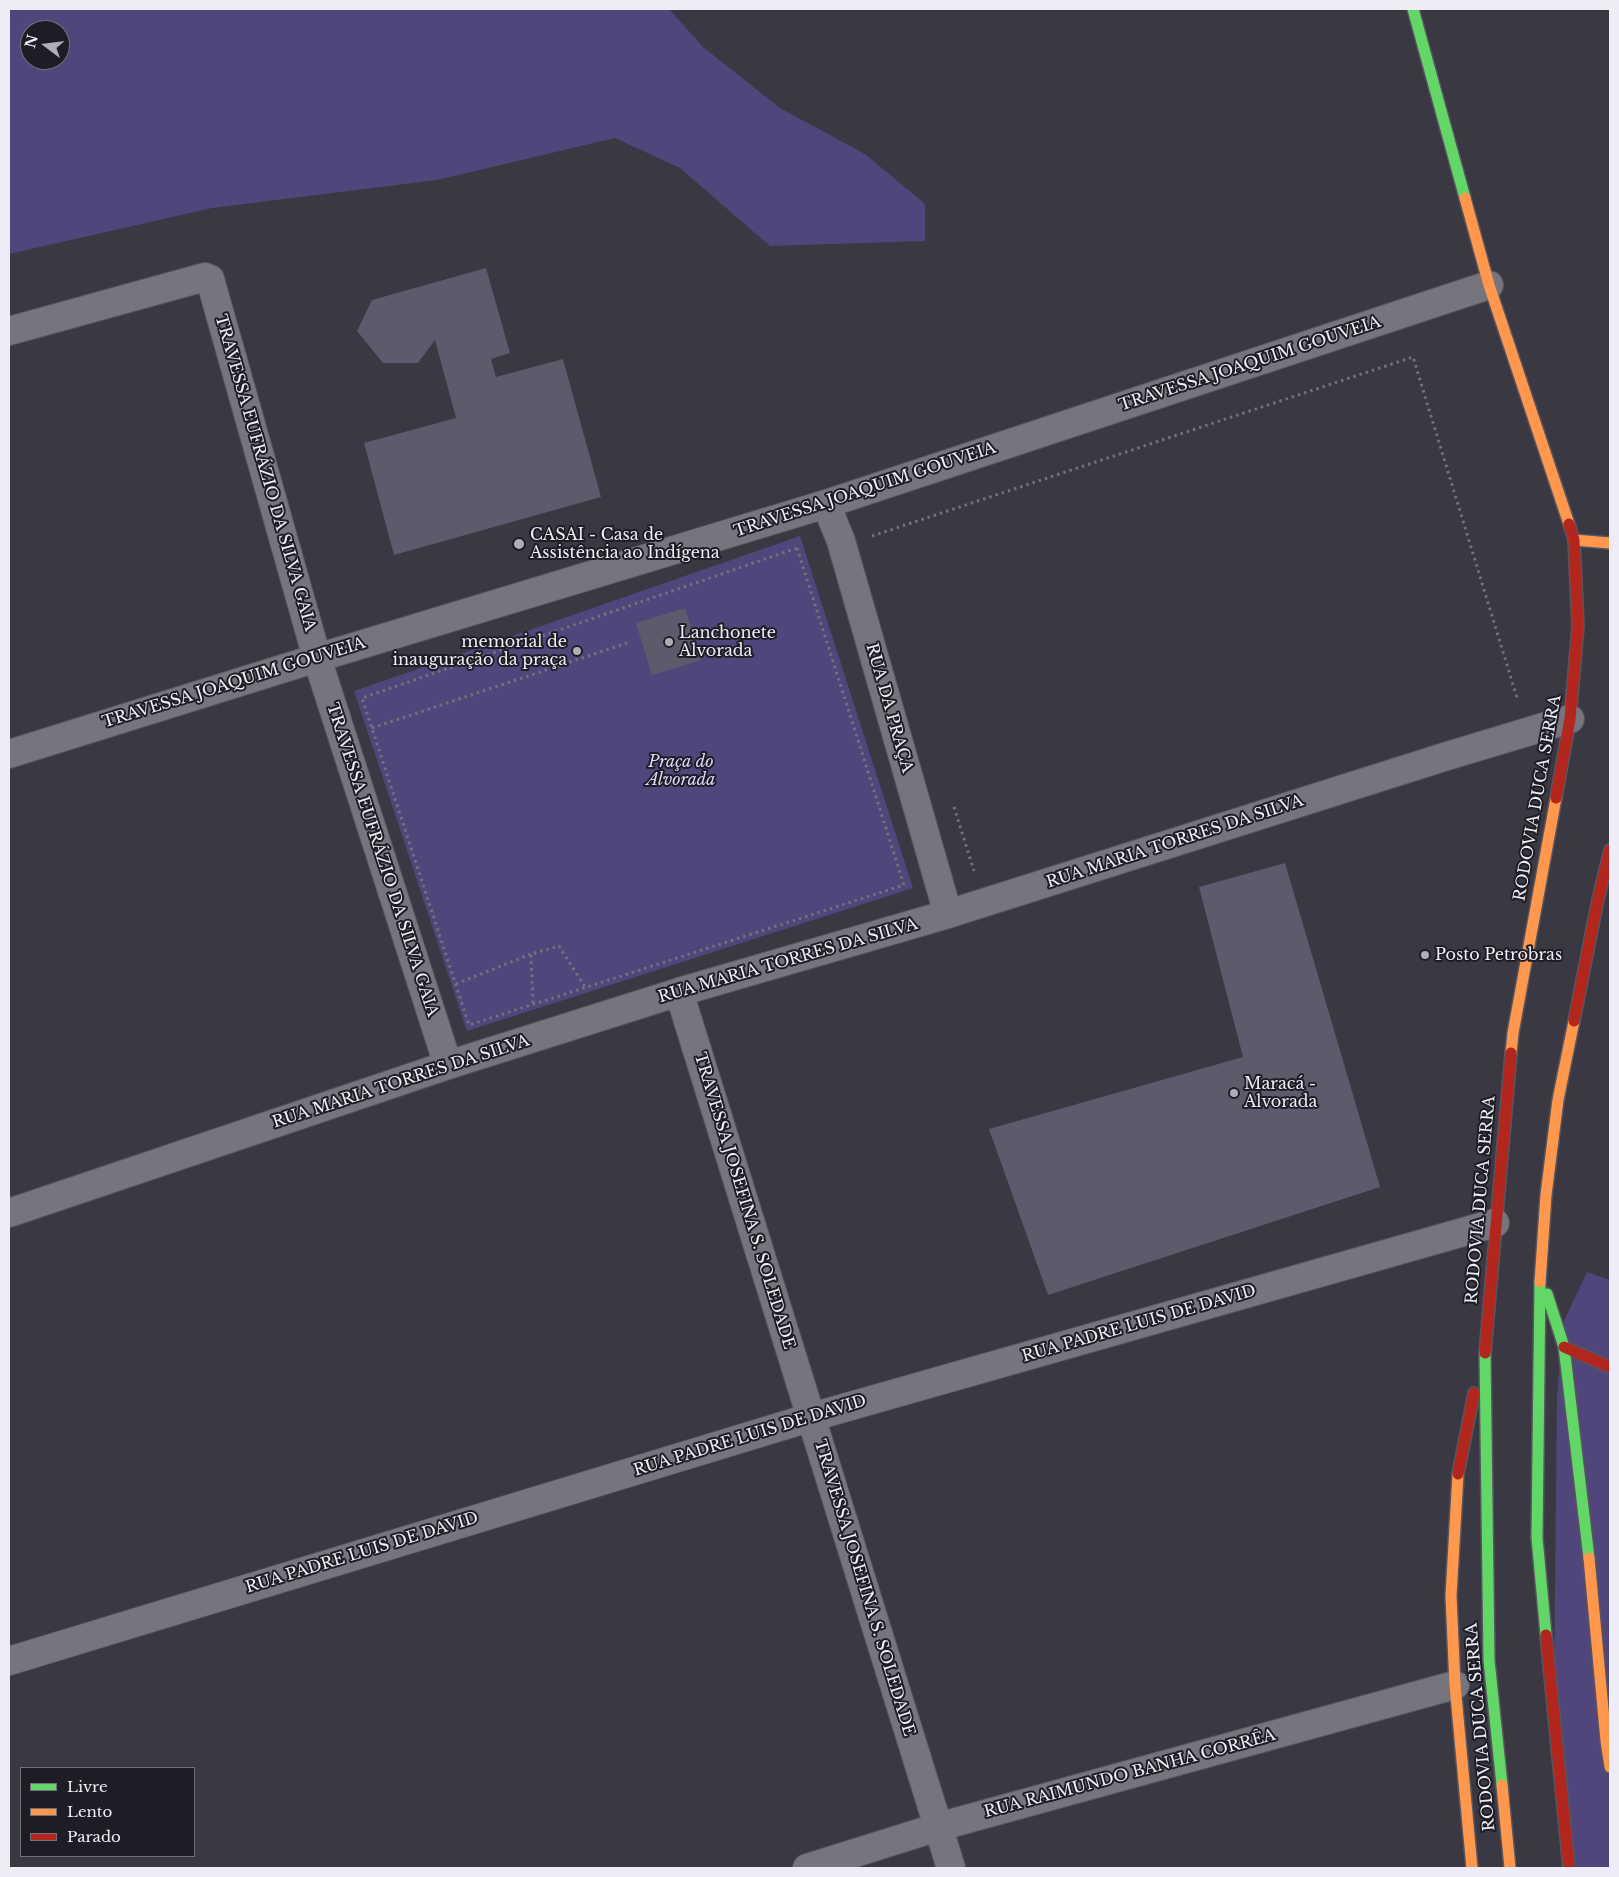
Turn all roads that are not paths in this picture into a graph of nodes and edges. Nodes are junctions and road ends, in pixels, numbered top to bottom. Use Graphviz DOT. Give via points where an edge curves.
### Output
graph roads {
  1 [pos="1413,9"];
  2 [pos="1489,285"];
  3 [pos="9,331"];
  4 [pos="826,504"];
  5 [pos="1574,540"];
  6 [pos="1610,543"];
  7 [pos="317,658"];
  8 [pos="1570,720"];
  9 [pos="9,754"];
  10 [pos="1610,850"];
  11 [pos="948,914"];
  12 [pos="679,992"];
  13 [pos="448,1065"];
  14 [pos="9,1213"];
  15 [pos="1495,1223"];
  16 [pos="1540,1272"];
  17 [pos="1485,1343"];
  18 [pos="1564,1346"];
  19 [pos="1610,1367"];
  20 [pos="812,1417"];
  21 [pos="9,1661"];
  22 [pos="1455,1685"];
  23 [pos="1610,1727"];
  24 [pos="1606,1741"];
  25 [pos="1610,1767"];
  26 [pos="938,1827"];
  27 [pos="808,1868"];
  28 [pos="951,1868"];
  29 [pos="1472,1868"];
  30 [pos="1510,1868"];
  31 [pos="1570,1868"];
  1 -- 2 [label="main road, RODOVIA DUCA SERRA"];
  2 -- 4 [label="street, TRAVESSA JOAQUIM GOUVEIA"];
  2 -- 5 [label="main road, RODOVIA DUCA SERRA"];
  3 -- 7 [label="street, TRAVESSA EUFRÁZIO DA SILVA GAIA" via="205,277 210,279"];
  4 -- 7 [label="street, TRAVESSA JOAQUIM GOUVEIA"];
  4 -- 11 [label="street, RUA DA PRAÇA" via="841,541"];
  5 -- 6 [label="main road"];
  5 -- 8 [label="main road, RODOVIA DUCA SERRA" via="1578,626"];
  7 -- 9 [label="street, TRAVESSA JOAQUIM GOUVEIA"];
  7 -- 13 [label="street, TRAVESSA EUFRÁZIO DA SILVA GAIA"];
  8 -- 11 [label="street, RUA MARIA TORRES DA SILVA"];
  8 -- 15 [label="main road, RODOVIA DUCA SERRA" via="1513,1033"];
  10 -- 16 [label="main road" via="1558,1100"];
  11 -- 12 [label="street, RUA MARIA TORRES DA SILVA"];
  12 -- 13 [label="street, RUA MARIA TORRES DA SILVA"];
  12 -- 20 [label="street, TRAVESSA JOSEFINA S. SOLEDADE"];
  13 -- 14 [label="street, RUA MARIA TORRES DA SILVA"];
  15 -- 17 [label="main road, RODOVIA DUCA SERRA"];
  15 -- 20 [label="street, RUA PADRE LUIS DE DAVID"];
  16 -- 18 [label="main road"];
  16 -- 31 [label="main road" via="1537,1538"];
  17 -- 22 [label="main road" via="1457,1478 1451,1596"];
  17 -- 30 [label="main road, RODOVIA DUCA SERRA" via="1489,1660"];
  18 -- 19 [label="main road"];
  18 -- 24 [label="main road" via="1595,1611"];
  20 -- 21 [label="street, RUA PADRE LUIS DE DAVID"];
  20 -- 26 [label="street, TRAVESSA JOSEFINA S. SOLEDADE"];
  22 -- 26 [label="street, RUA RAIMUNDO BANHA CORRÊA"];
  22 -- 29 [label="main road"];
  23 -- 24 [label="main road"];
  24 -- 25 [label="main road"];
  26 -- 27 [label="street, RUA RAIMUNDO BANHA CORRÊA"];
  26 -- 28 [label="street, TRAVESSA JOSEFINA S. SOLEDADE"];
}
